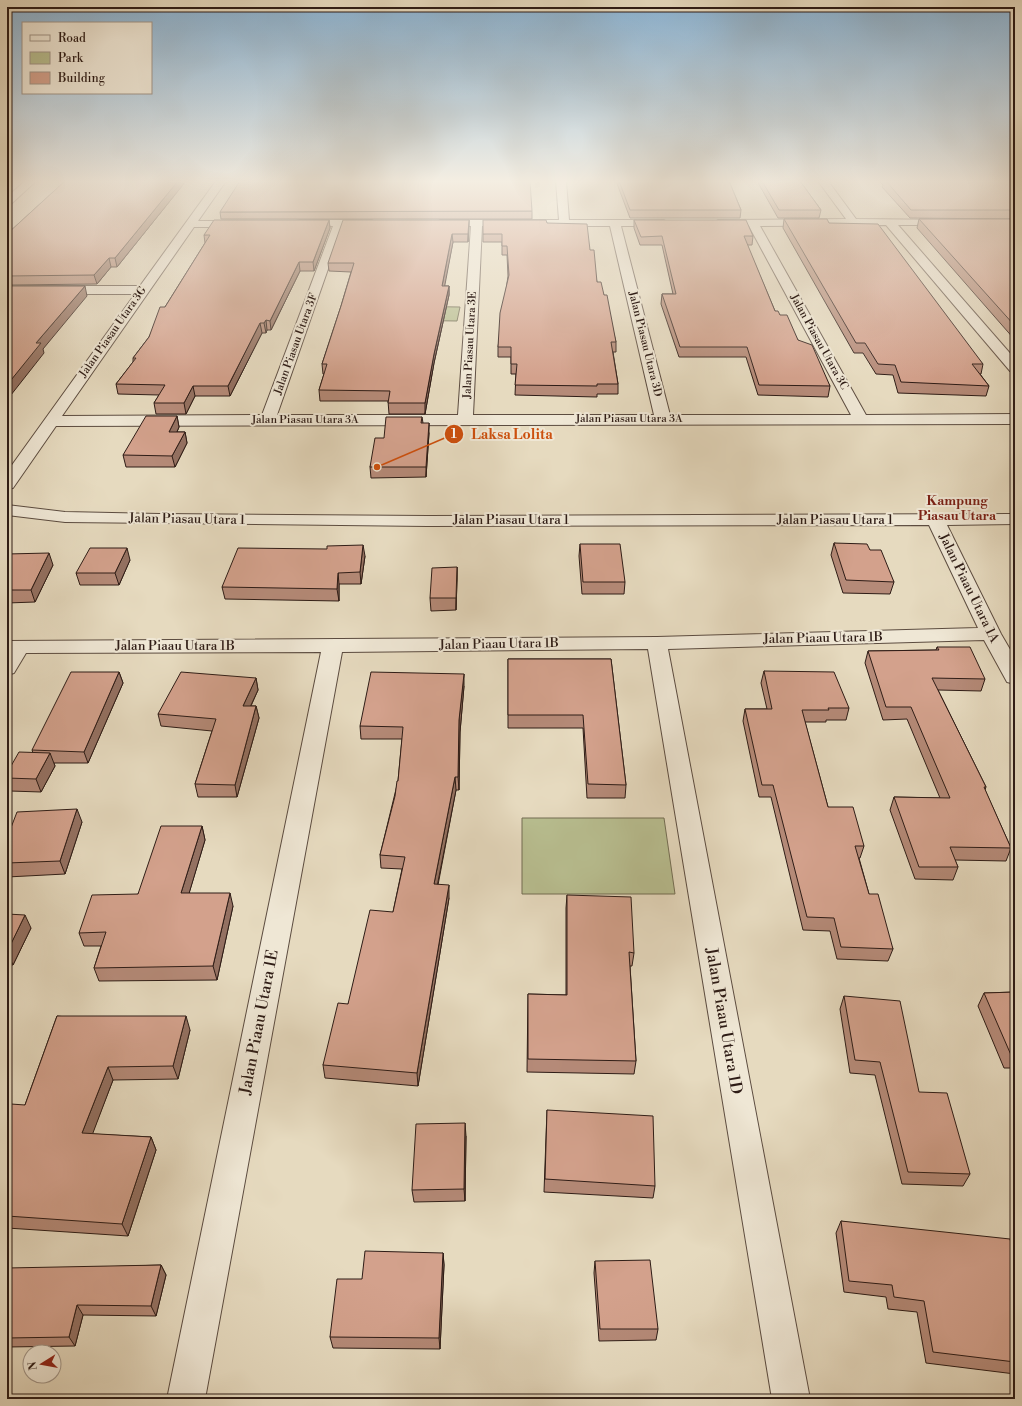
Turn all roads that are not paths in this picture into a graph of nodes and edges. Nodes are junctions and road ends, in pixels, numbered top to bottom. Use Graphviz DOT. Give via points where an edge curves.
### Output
graph roads {
  1 [pos="174,247"];
  2 [pos="330,247"];
  3 [pos="476,247"];
  4 [pos="621,247"];
  5 [pos="766,247"];
  6 [pos="910,247"];
  7 [pos="7,290"];
  8 [pos="143,290"];
  9 [pos="1015,368"];
  10 [pos="466,419"];
  11 [pos="663,419"];
  12 [pos="861,419"];
  13 [pos="1015,419"];
  14 [pos="268,420"];
  15 [pos="51,422"];
  16 [pos="7,484"];
  17 [pos="7,510"];
  18 [pos="935,519"];
  19 [pos="1015,519"];
  20 [pos="991,634"];
  21 [pos="657,643"];
  22 [pos="333,646"];
  23 [pos="13,647"];
  24 [pos="7,668"];
  25 [pos="1015,677"];
  26 [pos="186,1399"];
  27 [pos="791,1399"];
  1 -- 8 [label="street, Jalan Piasau Utara 3G"];
  2 -- 14 [label="street, Jalan Piasau Utara 3F"];
  3 -- 10 [label="street, Jalan Piasau Utara 3E"];
  4 -- 11 [label="street, Jalan Piasau Utara 3D"];
  5 -- 12 [label="street, Jalan Piasau Utara 3C"];
  6 -- 9 [label="street"];
  7 -- 8 [label="street"];
  8 -- 15 [label="street, Jalan Piasau Utara 3G"];
  10 -- 11 [label="street, Jalan Piasau Utara 3A"];
  10 -- 14 [label="street, Jalan Piasau Utara 3A"];
  11 -- 12 [label="street, Jalan Piasau Utara 3A"];
  12 -- 13 [label="street, Jalan Piasau Utara 3A"];
  14 -- 15 [label="street, Jalan Piasau Utara 3A"];
  15 -- 16 [label="street, Jalan Piasau Utara 3G"];
  17 -- 18 [label="street, Jalan Piasau Utara 1" via="65,517 159,520"];
  18 -- 19 [label="street, Jalan Piasau Utara 1"];
  18 -- 20 [label="street, Jalan Piaau Utara 1A"];
  20 -- 21 [label="street, Jalan Piaau Utara 1B"];
  20 -- 25 [label="street, Jalan Piaau Utara 1A"];
  21 -- 22 [label="street, Jalan Piaau Utara 1B"];
  21 -- 27 [label="street, Jalan Piaau Utara 1D"];
  22 -- 23 [label="street, Jalan Piaau Utara 1B"];
  22 -- 26 [label="street, Jalan Piaau Utara 1E"];
  23 -- 24 [label="street"];
}
